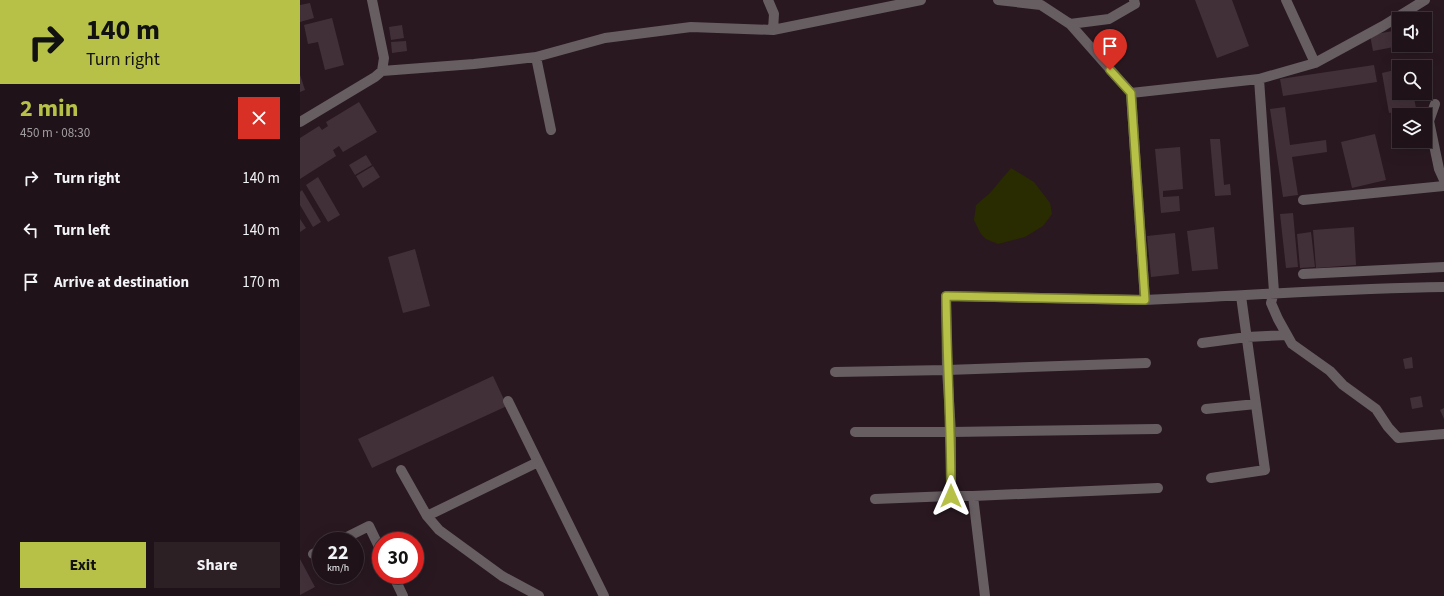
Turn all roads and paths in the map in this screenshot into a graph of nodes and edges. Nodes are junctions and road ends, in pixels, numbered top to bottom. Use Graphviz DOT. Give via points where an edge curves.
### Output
graph roads {
  1 [pos="372,0"];
  2 [pos="768,0"];
  3 [pos="921,0"];
  4 [pos="998,0"];
  5 [pos="1134,0"];
  6 [pos="1286,0"];
  7 [pos="1425,0"];
  8 [pos="1070,24"];
  9 [pos="773,30"];
  10 [pos="536,57"];
  11 [pos="1315,63"];
  12 [pos="382,71"];
  13 [pos="1259,79"];
  14 [pos="1131,93"];
  15 [pos="1435,104"];
  16 [pos="300,122"];
  17 [pos="551,130"];
  18 [pos="1444,180"];
  19 [pos="1444,186"];
  20 [pos="1303,200"];
  21 [pos="1444,267"];
  22 [pos="1303,274"];
  23 [pos="1444,287"];
  24 [pos="1274,292"];
  25 [pos="1241,296"];
  26 [pos="1145,300"];
  27 [pos="1286,335"];
  28 [pos="1247,337"];
  29 [pos="1202,343"];
  30 [pos="1146,363"];
  31 [pos="947,370"];
  32 [pos="835,372"];
  33 [pos="508,401"];
  34 [pos="1256,404"];
  35 [pos="1206,409"];
  36 [pos="1157,429"];
  37 [pos="855,432"];
  38 [pos="951,432"];
  39 [pos="1444,434"];
  40 [pos="538,462"];
  41 [pos="401,470"];
  42 [pos="1211,478"];
  43 [pos="1158,488"];
  44 [pos="951,496"];
  45 [pos="973,496"];
  46 [pos="875,499"];
  47 [pos="427,516"];
  48 [pos="356,532"];
  49 [pos="372,534"];
  50 [pos="397,584"];
  51 [pos="403,596"];
  52 [pos="539,596"];
  53 [pos="604,596"];
  54 [pos="985,596"];
  1 -- 12 [label="street" via="384,58"];
  2 -- 9 [label="street" via="774,14"];
  3 -- 9 [label="street"];
  4 -- 8 [label="street" via="1041,6"];
  5 -- 8 [label="street" via="1135,4 1109,19"];
  6 -- 11 [label="street"];
  7 -- 11 [label="street"];
  8 -- 14 [label="street"];
  9 -- 10 [label="street" via="691,27 605,38"];
  10 -- 12 [label="street"];
  10 -- 17 [label="street"];
  11 -- 13 [label="street"];
  12 -- 16 [label="street" via="375,78"];
  13 -- 14 [label="street"];
  13 -- 24 [label="street"];
  14 -- 26 [label="street"];
  15 -- 18 [label="street" via="1428,121"];
  19 -- 20 [label="street"];
  21 -- 22 [label="street"];
  23 -- 24 [label="street"];
  24 -- 25 [label="street"];
  24 -- 27 [label="street" via="1270,303"];
  25 -- 26 [label="street"];
  25 -- 28 [label="street"];
  26 -- 31 [label="street" via="946,296"];
  27 -- 28 [label="street"];
  27 -- 39 [label="street" via="1292,344 1376,409 1398,438"];
  28 -- 29 [label="street"];
  28 -- 34 [label="street"];
  30 -- 31 [label="street"];
  31 -- 32 [label="street"];
  31 -- 38 [label="street"];
  33 -- 40 [label="street"];
  34 -- 35 [label="street"];
  34 -- 42 [label="street" via="1265,470"];
  36 -- 38 [label="street"];
  37 -- 38 [label="street"];
  38 -- 44 [label="street"];
  40 -- 47 [label="street"];
  40 -- 53 [label="street"];
  41 -- 47 [label="street"];
  43 -- 45 [label="street"];
  44 -- 45 [label="street"];
  44 -- 46 [label="street"];
  45 -- 54 [label="street"];
  47 -- 52 [label="street" via="439,530 502,576"];
  48 -- 49 [label="street" via="368,526"];
  50 -- 51 [label="street"];
}
